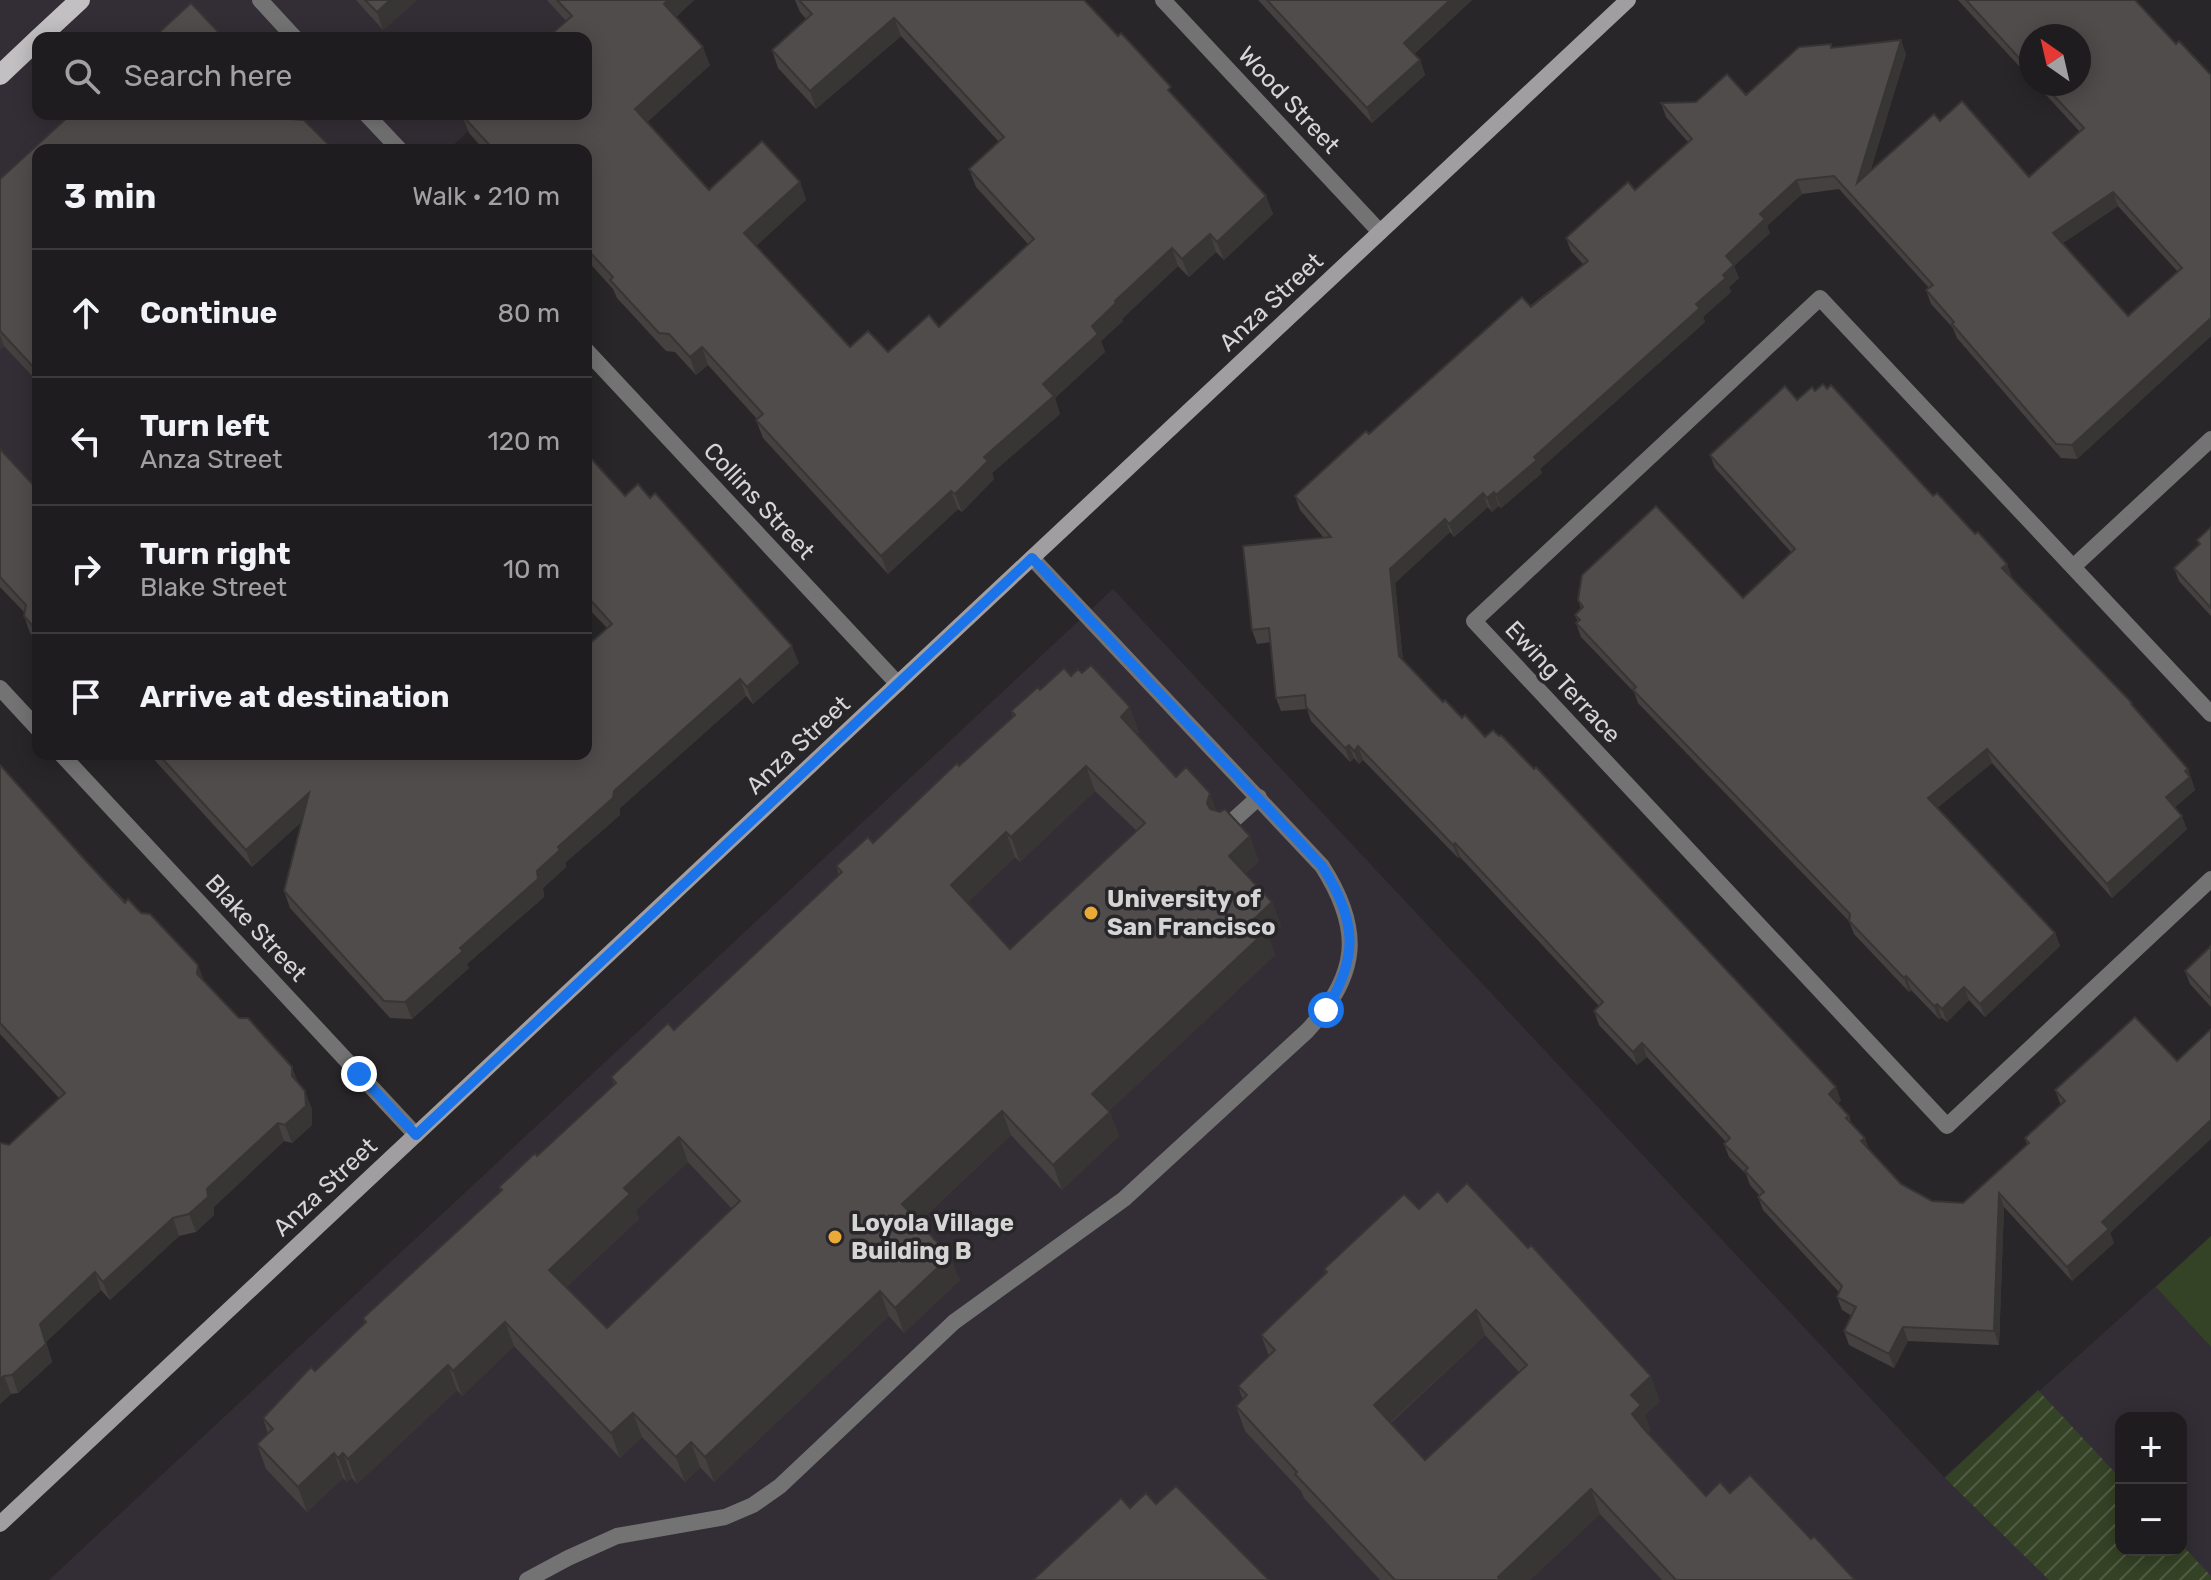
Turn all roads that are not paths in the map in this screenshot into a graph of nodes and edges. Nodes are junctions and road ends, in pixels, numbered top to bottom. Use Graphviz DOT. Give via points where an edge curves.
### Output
graph roads {
  1 [pos="80,0"];
  2 [pos="260,0"];
  3 [pos="1163,0"];
  4 [pos="1628,0"];
  5 [pos="46,32"];
  6 [pos="289,32"];
  7 [pos="32,45"];
  8 [pos="0,75"];
  9 [pos="372,120"];
  10 [pos="394,144"];
  11 [pos="1380,232"];
  12 [pos="592,356"];
  13 [pos="2211,439"];
  14 [pos="1032,558"];
  15 [pos="2073,567"];
  16 [pos="898,684"];
  17 [pos="0,688"];
  18 [pos="2211,714"];
  19 [pos="32,723"];
  20 [pos="67,760"];
  21 [pos="1259,797"];
  22 [pos="1227,826"];
  23 [pos="2211,879"];
  24 [pos="416,1135"];
  25 [pos="0,1524"];
  26 [pos="527,1580"];
  1 -- 5 [label="main road"];
  2 -- 6 [label="street"];
  3 -- 11 [label="street, Wood Street"];
  4 -- 11 [label="street, Anza Street"];
  7 -- 8 [label="main road"];
  9 -- 10 [label="street"];
  11 -- 14 [label="street, Anza Street"];
  12 -- 16 [label="street, Collins Street"];
  13 -- 15 [label="street"];
  14 -- 16 [label="street, Anza Street"];
  14 -- 21 [label="street"];
  15 -- 18 [label="street, Ewing Terrace"];
  15 -- 23 [label="street, Ewing Terrace" via="1820,298 1474,621 1947,1126"];
  16 -- 24 [label="street, Anza Street"];
  17 -- 19 [label="street"];
  20 -- 24 [label="street, Blake Street"];
  21 -- 22 [label="street"];
  21 -- 26 [label="street" via="1322,866 1347,915 1349,964 1326,1010 1124,1199 954,1322 780,1486 725,1517 617,1536"];
  24 -- 25 [label="street, Anza Street"];
}
